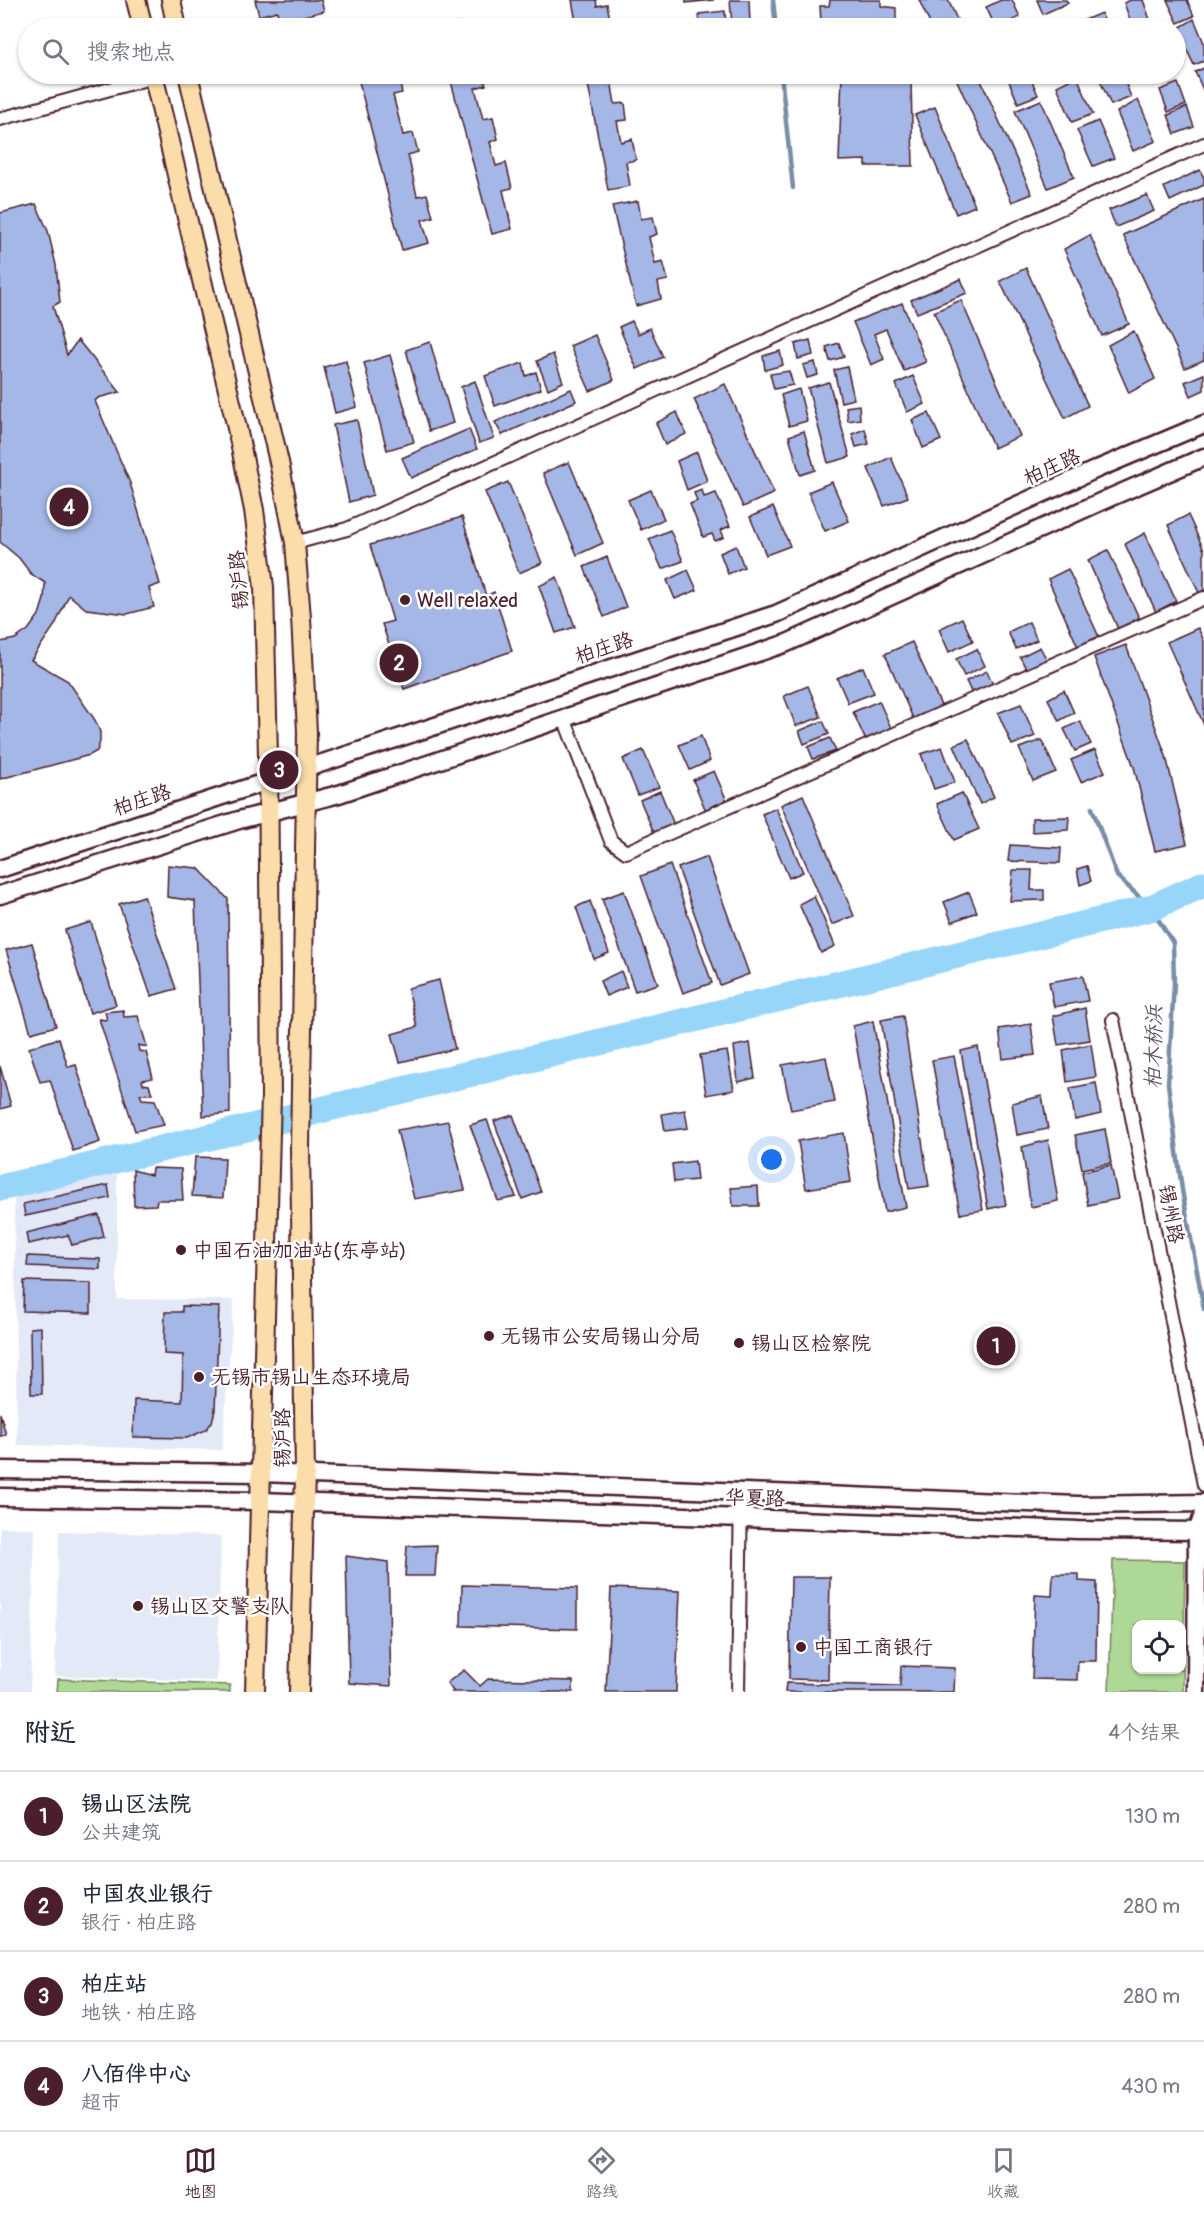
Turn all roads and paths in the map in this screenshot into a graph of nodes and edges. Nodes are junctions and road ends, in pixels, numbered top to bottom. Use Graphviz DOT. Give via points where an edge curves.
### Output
graph roads {
  1 [pos="136,0"];
  2 [pos="171,0"];
  3 [pos="140,18"];
  4 [pos="175,18"];
  5 [pos="122,84"];
  6 [pos="156,84"];
  7 [pos="190,84"];
  8 [pos="0,118"];
  9 [pos="1204,144"];
  10 [pos="1204,424"];
  11 [pos="1204,457"];
  12 [pos="295,543"];
  13 [pos="1204,598"];
  14 [pos="564,718"];
  15 [pos="307,768"];
  16 [pos="268,781"];
  17 [pos="306,802"];
  18 [pos="268,812"];
  19 [pos="0,868"];
  20 [pos="0,895"];
  21 [pos="1113,1020"];
  22 [pos="0,1470"];
  23 [pos="261,1473"];
  24 [pos="305,1474"];
  25 [pos="1204,1485"];
  26 [pos="741,1492"];
  27 [pos="0,1497"];
  28 [pos="260,1501"];
  29 [pos="304,1503"];
  30 [pos="1204,1503"];
  31 [pos="1204,1513"];
  32 [pos="741,1518"];
  33 [pos="1201,1531"];
  34 [pos="255,1692"];
  35 [pos="299,1692"];
  36 [pos="738,1692"];
  37 [pos="1196,1692"];
  1 -- 3 [label="main road"];
  2 -- 4 [label="main road"];
  5 -- 8 [label="street"];
  6 -- 16 [label="main road, 锡沪路" via="254,510 264,587"];
  7 -- 12 [label="main road"];
  9 -- 12 [label="street" via="358,524"];
  10 -- 15 [label="street, 柏庄路" via="776,614"];
  11 -- 14 [label="street" via="787,643"];
  12 -- 15 [label="main road"];
  13 -- 14 [label="street" via="626,852 611,841"];
  14 -- 17 [label="street"];
  15 -- 16 [label="street, 柏庄路"];
  15 -- 17 [label="main road"];
  16 -- 18 [label="main road, 锡沪路"];
  16 -- 19 [label="street, 柏庄路"];
  17 -- 18 [label="street"];
  17 -- 24 [label="main road, 锡沪路" via="300,1148"];
  18 -- 20 [label="street"];
  18 -- 23 [label="main road, 锡沪路" via="271,1095"];
  21 -- 25 [label="street, 锡州路"];
  22 -- 23 [label="street, 华夏路"];
  23 -- 24 [label="street, 华夏路"];
  23 -- 28 [label="main road, 锡沪路"];
  24 -- 26 [label="street, 华夏路"];
  24 -- 29 [label="main road, 锡沪路"];
  26 -- 30 [label="street, 华夏路" via="1078,1505"];
  26 -- 32 [label="street"];
  27 -- 28 [label="street, 华夏路"];
  28 -- 29 [label="street, 华夏路"];
  28 -- 34 [label="main road, 锡沪路"];
  29 -- 32 [label="street, 华夏路"];
  29 -- 35 [label="main road, 锡沪路"];
  31 -- 33 [label="street"];
  32 -- 33 [label="street, 华夏路"];
  32 -- 36 [label="street"];
  33 -- 37 [label="street"];
}
